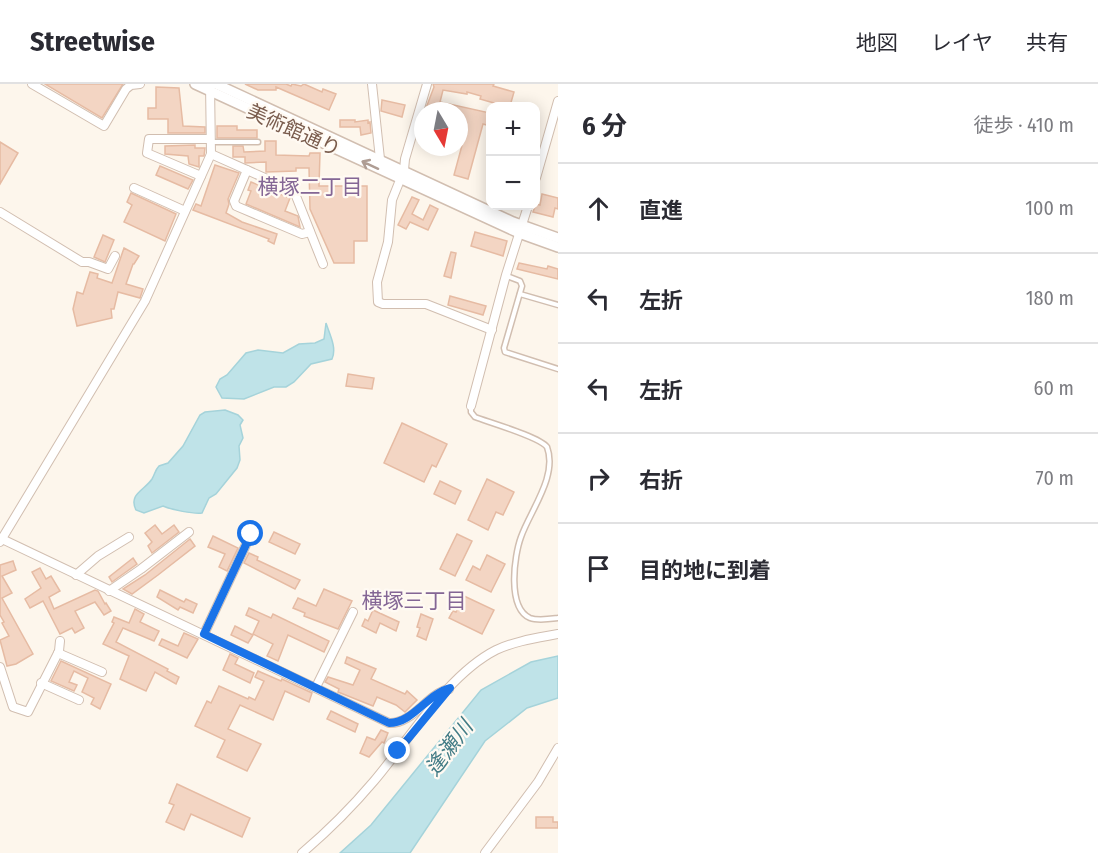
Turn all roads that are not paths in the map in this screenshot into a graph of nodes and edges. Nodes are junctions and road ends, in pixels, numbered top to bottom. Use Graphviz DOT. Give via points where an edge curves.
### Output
graph roads {
  1 [pos="32,84"];
  2 [pos="140,84"];
  3 [pos="195,84"];
  4 [pos="372,84"];
  5 [pos="427,84"];
  6 [pos="212,87"];
  7 [pos="558,101"];
  8 [pos="210,140"];
  9 [pos="258,141"];
  10 [pos="211,154"];
  11 [pos="380,159"];
  12 [pos="540,164"];
  13 [pos="247,170"];
  14 [pos="403,175"];
  15 [pos="201,176"];
  16 [pos="134,188"];
  17 [pos="527,210"];
  18 [pos="185,211"];
  19 [pos="0,212"];
  20 [pos="521,229"];
  21 [pos="310,232"];
  22 [pos="558,238"];
  23 [pos="558,247"];
  24 [pos="115,256"];
  25 [pos="323,264"];
  26 [pos="506,275"];
  27 [pos="520,294"];
  28 [pos="558,305"];
  29 [pos="492,330"];
  30 [pos="558,369"];
  31 [pos="471,406"];
  32 [pos="189,531"];
  33 [pos="251,534"];
  34 [pos="129,537"];
  35 [pos="1,540"];
  36 [pos="76,575"];
  37 [pos="110,591"];
  38 [pos="353,612"];
  39 [pos="558,618"];
  40 [pos="204,634"];
  41 [pos="558,634"];
  42 [pos="60,641"];
  43 [pos="58,653"];
  44 [pos="0,667"];
  45 [pos="102,672"];
  46 [pos="41,683"];
  47 [pos="316,687"];
  48 [pos="450,688"];
  49 [pos="79,700"];
  50 [pos="558,748"];
  51 [pos="302,853"];
  52 [pos="485,853"];
  1 -- 2 [label="street" via="104,126 128,87"];
  3 -- 6 [label="street, 美術館通り"];
  4 -- 11 [label="street"];
  5 -- 14 [label="street"];
  6 -- 8 [label="street"];
  6 -- 11 [label="street, 美術館通り"];
  14 -- 6 [label="street, 美術館通り, one-way"];
  7 -- 12 [label="street"];
  8 -- 9 [label="lane"];
  8 -- 10 [label="street"];
  8 -- 15 [label="street" via="149,139 147,153"];
  10 -- 13 [label="street"];
  10 -- 15 [label="street"];
  11 -- 14 [label="street, 美術館通り"];
  13 -- 21 [label="street" via="294,191"];
  13 -- 21 [label="street" via="234,201 236,206 302,234"];
  14 -- 20 [label="street, 美術館通り"];
  14 -- 29 [label="street" via="392,200 378,302 426,304"];
  15 -- 18 [label="street"];
  16 -- 18 [label="street"];
  17 -- 20 [label="street"];
  18 -- 35 [label="street" via="145,301"];
  19 -- 24 [label="street" via="82,262 108,269"];
  20 -- 22 [label="street, 美術館通り"];
  20 -- 23 [label="street, 美術館通り"];
  20 -- 26 [label="street"];
  21 -- 25 [label="street"];
  26 -- 27 [label="lane" via="520,281"];
  26 -- 29 [label="street"];
  27 -- 28 [label="lane"];
  27 -- 30 [label="lane" via="505,352"];
  29 -- 31 [label="street"];
  31 -- 39 [label="lane" via="475,417 535,439 547,448 550,479 519,543 515,593 520,610 531,618"];
  32 -- 37 [label="street"];
  33 -- 40 [label="street"];
  34 -- 36 [label="street"];
  35 -- 36 [label="street"];
  36 -- 37 [label="street"];
  37 -- 40 [label="street"];
  38 -- 47 [label="street"];
  40 -- 47 [label="street"];
  41 -- 48 [label="street" via="495,651"];
  42 -- 43 [label="street"];
  43 -- 45 [label="street"];
  43 -- 46 [label="street"];
  44 -- 46 [label="street" via="12,705 17,708 28,712"];
  46 -- 49 [label="street"];
  47 -- 48 [label="street" via="393,723"];
  48 -- 51 [label="street" via="360,797"];
  50 -- 52 [label="street"];
}
